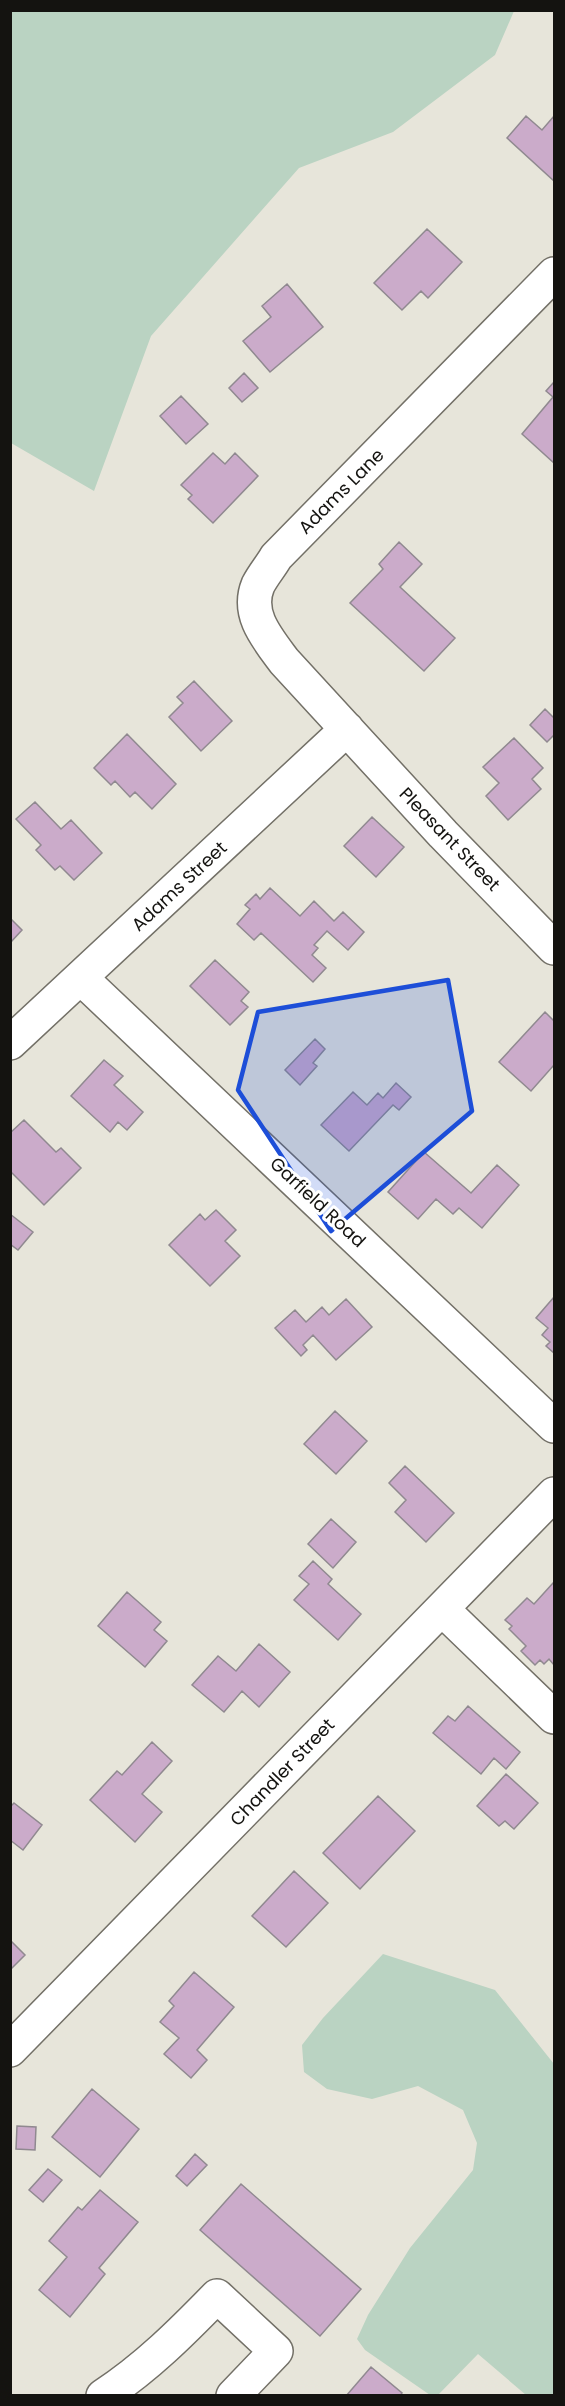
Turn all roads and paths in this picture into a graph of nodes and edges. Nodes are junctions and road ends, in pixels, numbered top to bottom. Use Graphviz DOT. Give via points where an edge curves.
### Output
graph roads {
  1 [pos="555,274"];
  2 [pos="347,729"];
  3 [pos="555,948"];
  4 [pos="81,978"];
  5 [pos="10,1043"];
  6 [pos="555,1426"];
  7 [pos="555,1494"];
  8 [pos="442,1609"];
  9 [pos="555,1718"];
  10 [pos="10,2050"];
  11 [pos="117,2392"];
  12 [pos="233,2396"];
  1 -- 2 [label="street, Adams Lane" via="276,557 258,585 253,607 265,635"];
  2 -- 3 [label="street, Pleasant Street"];
  2 -- 4 [label="street, Adams Street"];
  4 -- 5 [label="street, Adams Street"];
  4 -- 6 [label="street, Garfield Road"];
  7 -- 8 [label="street, Chandler Street"];
  8 -- 9 [label="street"];
  8 -- 10 [label="street, Chandler Street"];
  11 -- 12 [label="street" via="218,2296 276,2351"];
}
